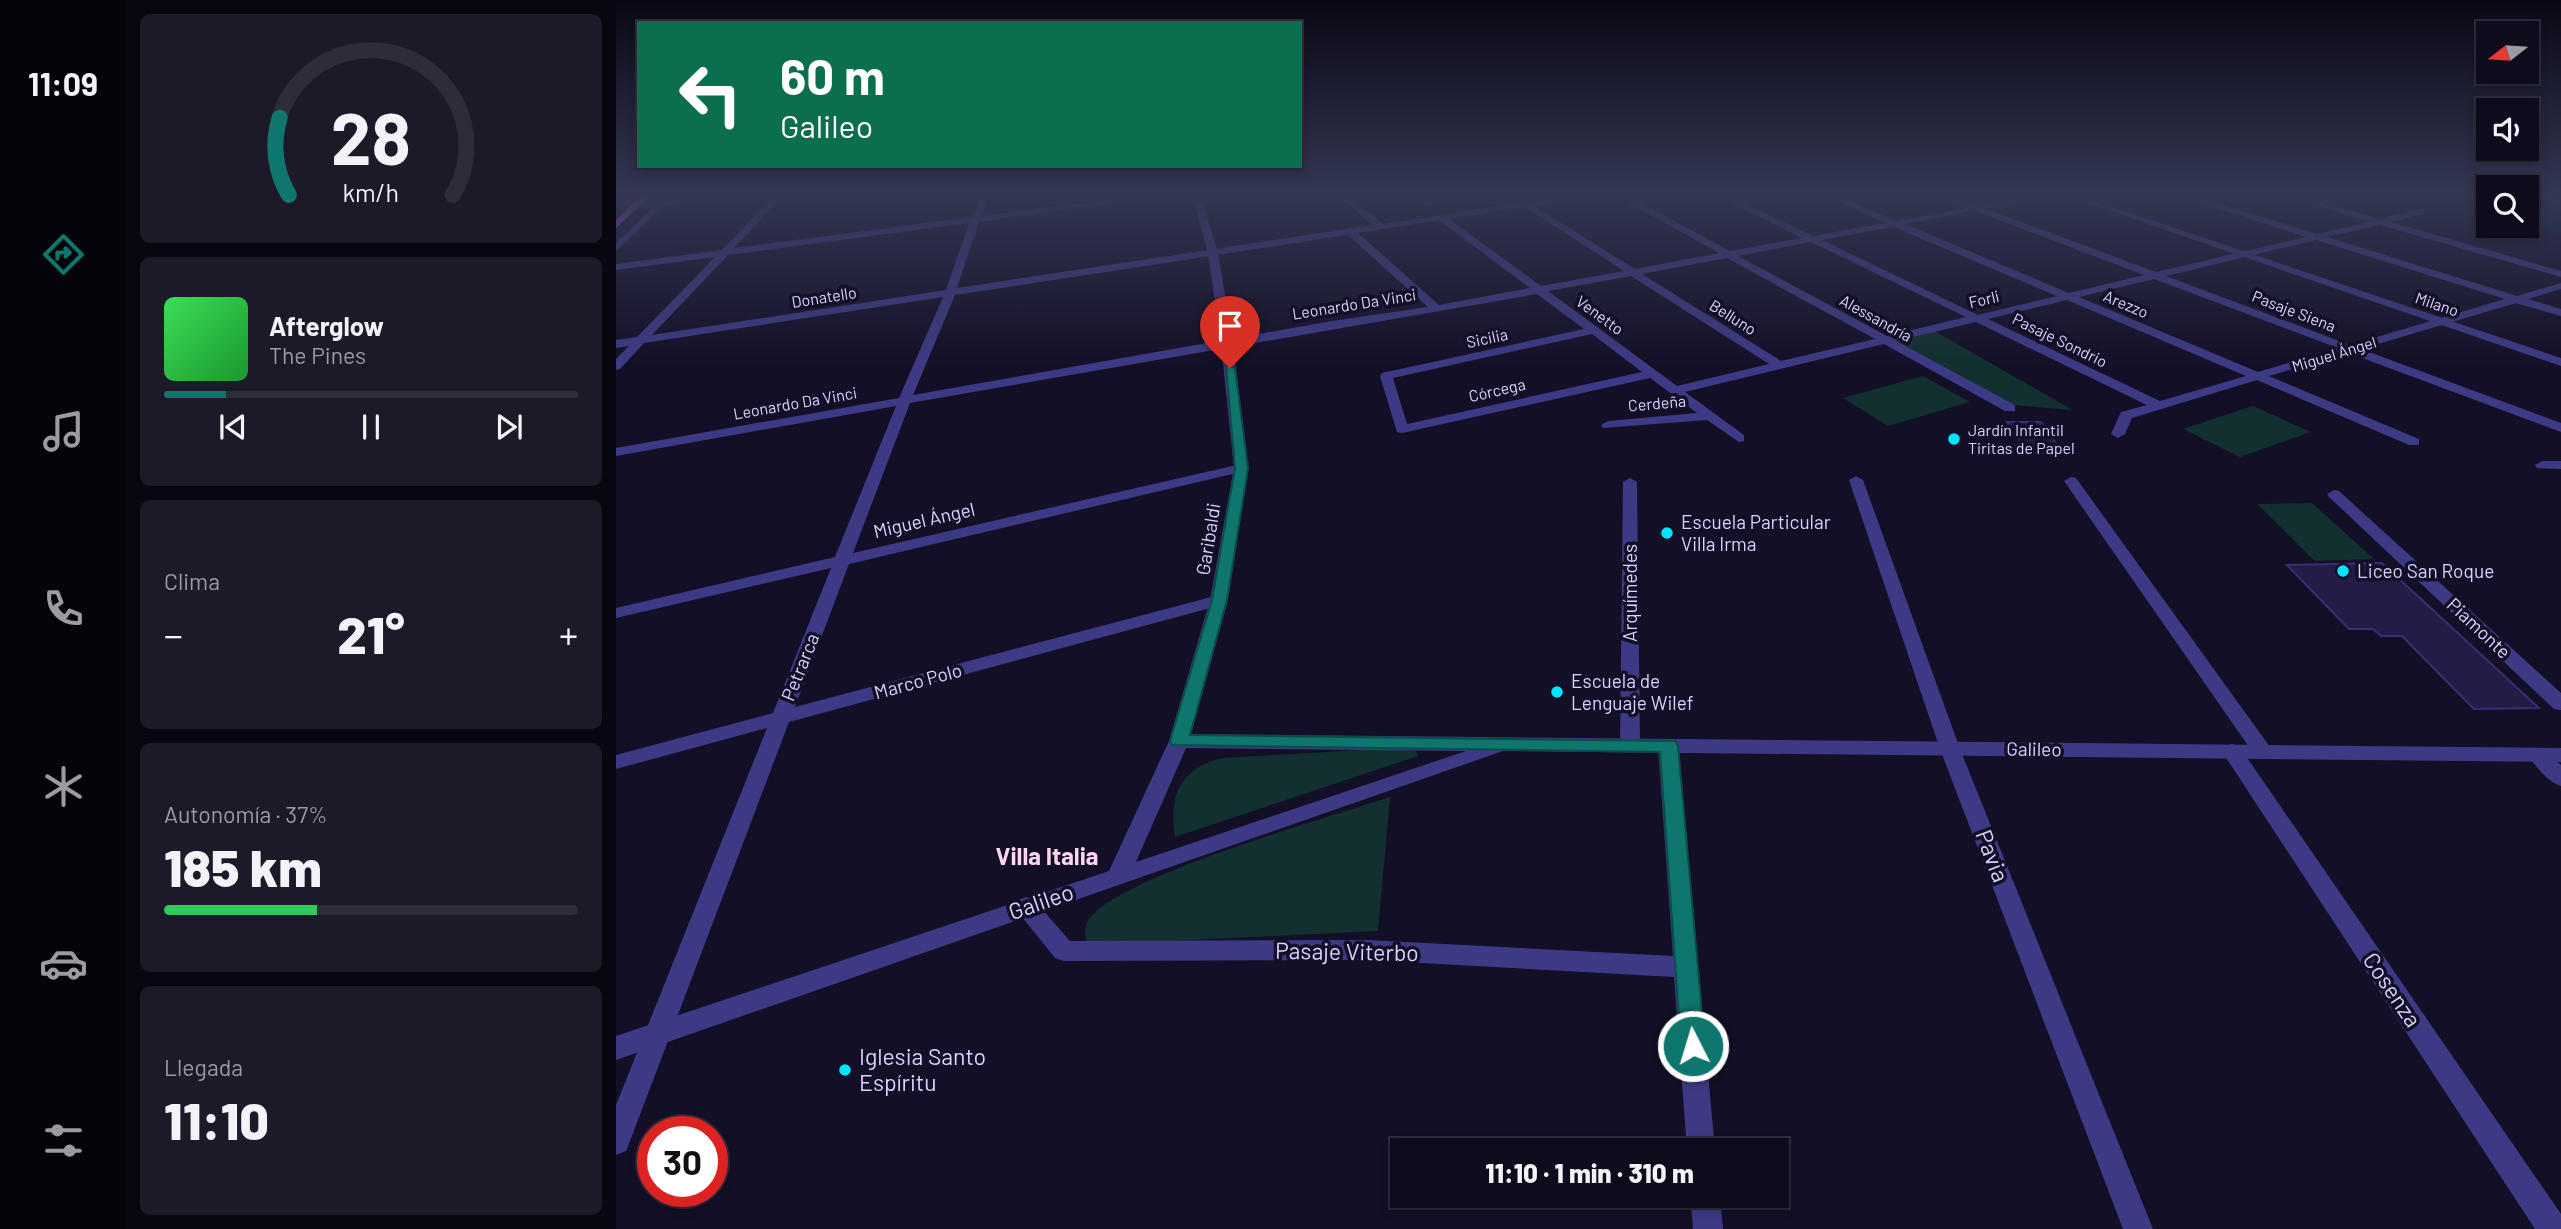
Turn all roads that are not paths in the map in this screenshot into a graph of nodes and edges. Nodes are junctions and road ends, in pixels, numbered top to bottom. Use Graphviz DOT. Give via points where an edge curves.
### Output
graph roads {
  1 [pos="737,251"];
  2 [pos="964,251"];
  3 [pos="1230,251"];
  4 [pos="1373,251"];
  5 [pos="1488,251"];
  6 [pos="1599,251"];
  7 [pos="1722,251"];
  8 [pos="1748,251"];
  9 [pos="1840,251"];
  10 [pos="1961,251"];
  11 [pos="2090,251"];
  12 [pos="2233,251"];
  13 [pos="2252,251"];
  14 [pos="2363,251"];
  15 [pos="2483,251"];
  16 [pos="724,253"];
  17 [pos="1213,254"];
  18 [pos="2241,254"];
  19 [pos="1729,255"];
  20 [pos="616,267"];
  21 [pos="1633,273"];
  22 [pos="2561,274"];
  23 [pos="2153,275"];
  24 [pos="2561,286"];
  25 [pos="1540,290"];
  26 [pos="950,294"];
  27 [pos="2067,296"];
  28 [pos="2517,300"];
  29 [pos="1437,309"];
  30 [pos="2561,313"];
  31 [pos="1976,317"];
  32 [pos="2442,322"];
  33 [pos="1595,330"];
  34 [pos="1884,340"];
  35 [pos="639,341"];
  36 [pos="1227,343"];
  37 [pos="616,344"];
  38 [pos="2351,349"];
  39 [pos="2561,362"];
  40 [pos="616,366"];
  41 [pos="1780,366"];
  42 [pos="1654,373"];
  43 [pos="1386,376"];
  44 [pos="2259,377"];
  45 [pos="1677,390"];
  46 [pos="904,401"];
  47 [pos="2160,406"];
  48 [pos="2010,408"];
  49 [pos="1710,416"];
  50 [pos="1608,425"];
  51 [pos="2561,428"];
  52 [pos="2118,434"];
  53 [pos="1739,438"];
  54 [pos="2414,442"];
  55 [pos="616,452"];
  56 [pos="2542,465"];
  57 [pos="2561,465"];
  58 [pos="1241,468"];
  59 [pos="1856,480"];
  60 [pos="2071,481"];
  61 [pos="1630,482"];
  62 [pos="2334,494"];
  63 [pos="842,561"];
  64 [pos="1219,600"];
  65 [pos="616,613"];
  66 [pos="2561,704"];
  67 [pos="780,718"];
  68 [pos="1179,741"];
  69 [pos="1507,744"];
  70 [pos="1630,746"];
  71 [pos="1668,746"];
  72 [pos="1950,749"];
  73 [pos="2232,751"];
  74 [pos="2263,752"];
  75 [pos="2538,755"];
  76 [pos="2561,755"];
  77 [pos="616,762"];
  78 [pos="2561,778"];
  79 [pos="1118,876"];
  80 [pos="1026,907"];
  81 [pos="1687,967"];
  82 [pos="659,1032"];
  83 [pos="616,1048"];
  84 [pos="1701,1138"];
  85 [pos="616,1141"];
  86 [pos="1706,1208"];
  87 [pos="1708,1229"];
  88 [pos="2138,1229"];
  89 [pos="2553,1229"];
  1 -- 16 [label="street"];
  2 -- 26 [label="street, Petrarca"];
  3 -- 17 [label="street, Donatello"];
  4 -- 29 [label="street"];
  5 -- 25 [label="street, Venetto"];
  6 -- 21 [label="street, Belluno"];
  7 -- 19 [label="street, Alessandría"];
  8 -- 19 [label="street, Leonardo Da Vinci"];
  9 -- 31 [label="street, Pasaje Sondrio"];
  10 -- 27 [label="street, Arezzo"];
  11 -- 23 [label="street, Pasaje Siena"];
  12 -- 18 [label="street, Milano"];
  13 -- 18 [label="street, Forli"];
  14 -- 28 [label="street"];
  15 -- 22 [label="street"];
  16 -- 20 [label="street"];
  16 -- 35 [label="street"];
  17 -- 26 [label="street, Donatello"];
  17 -- 36 [label="street, Garibaldi"];
  18 -- 23 [label="street, Forli"];
  18 -- 32 [label="street, Milano"];
  19 -- 21 [label="street, Leonardo Da Vinci"];
  19 -- 34 [label="street, Alessandría"];
  21 -- 25 [label="street, Leonardo Da Vinci"];
  21 -- 41 [label="street, Belluno"];
  23 -- 27 [label="street, Forli"];
  23 -- 38 [label="street, Pasaje Siena"];
  24 -- 28 [label="street, Miguel Ángel"];
  25 -- 29 [label="street, Leonardo Da Vinci"];
  25 -- 33 [label="street, Venetto"];
  26 -- 35 [label="street, Donatello"];
  26 -- 46 [label="street, Petrarca"];
  27 -- 31 [label="street, Forli"];
  27 -- 44 [label="street, Arezzo"];
  28 -- 30 [label="street"];
  28 -- 32 [label="street, Miguel Ángel"];
  29 -- 36 [label="street, Leonardo Da Vinci"];
  31 -- 34 [label="street, Forli"];
  31 -- 47 [label="street, Pasaje Sondrio"];
  32 -- 38 [label="street, Miguel Ángel"];
  32 -- 39 [label="street, Milano"];
  33 -- 42 [label="street, Venetto"];
  33 -- 43 [label="street, Sicilia"];
  34 -- 41 [label="street, Forli"];
  34 -- 48 [label="street, Alessandría"];
  35 -- 37 [label="street, Donatello"];
  35 -- 40 [label="street"];
  36 -- 46 [label="street, Leonardo Da Vinci"];
  36 -- 58 [label="street, Garibaldi"];
  38 -- 44 [label="street, Miguel Ángel"];
  38 -- 51 [label="street, Pasaje Siena"];
  41 -- 45 [label="street, Forli"];
  42 -- 43 [label="street, Córcega" via="1402,429"];
  42 -- 45 [label="street, Venetto"];
  44 -- 47 [label="street, Miguel Ángel"];
  44 -- 54 [label="street, Arezzo"];
  45 -- 49 [label="street, Venetto"];
  46 -- 55 [label="street, Leonardo Da Vinci"];
  46 -- 63 [label="street, Petrarca"];
  47 -- 52 [label="street, Miguel Ángel" via="2126,415"];
  49 -- 50 [label="street, Cerdeña"];
  49 -- 53 [label="street, Venetto"];
  56 -- 57 [label="street"];
  58 -- 63 [label="street, Miguel Ángel"];
  58 -- 64 [label="street, Garibaldi"];
  59 -- 72 [label="street, Pavia"];
  60 -- 74 [label="street"];
  61 -- 70 [label="street, Arquímedes"];
  62 -- 66 [label="street, Piamonte"];
  63 -- 65 [label="street, Miguel Ángel"];
  63 -- 67 [label="street, Petrarca"];
  64 -- 67 [label="street, Marco Polo"];
  64 -- 68 [label="street, Garibaldi"];
  67 -- 77 [label="street, Marco Polo"];
  67 -- 82 [label="street, Petrarca"];
  68 -- 69 [label="street, Galileo"];
  68 -- 79 [label="street, Garibaldi"];
  69 -- 70 [label="street, Galileo"];
  69 -- 79 [label="street, Galileo"];
  70 -- 71 [label="street, Galileo"];
  71 -- 72 [label="street, Galileo"];
  71 -- 81 [label="street"];
  72 -- 73 [label="street, Galileo"];
  72 -- 88 [label="street, Pavia"];
  73 -- 74 [label="street, Galileo"];
  73 -- 89 [label="street, Cosenza"];
  74 -- 75 [label="street, Galileo"];
  75 -- 76 [label="street, Galileo"];
  75 -- 78 [label="street"];
  79 -- 80 [label="street, Galileo"];
  80 -- 81 [label="street, Pasaje Viterbo" via="1064,951 1368,950"];
  80 -- 82 [label="street, Galileo"];
  81 -- 84 [label="street"];
  82 -- 83 [label="street, Galileo"];
  82 -- 85 [label="street, Petrarca"];
  86 -- 87 [label="street"];
}
